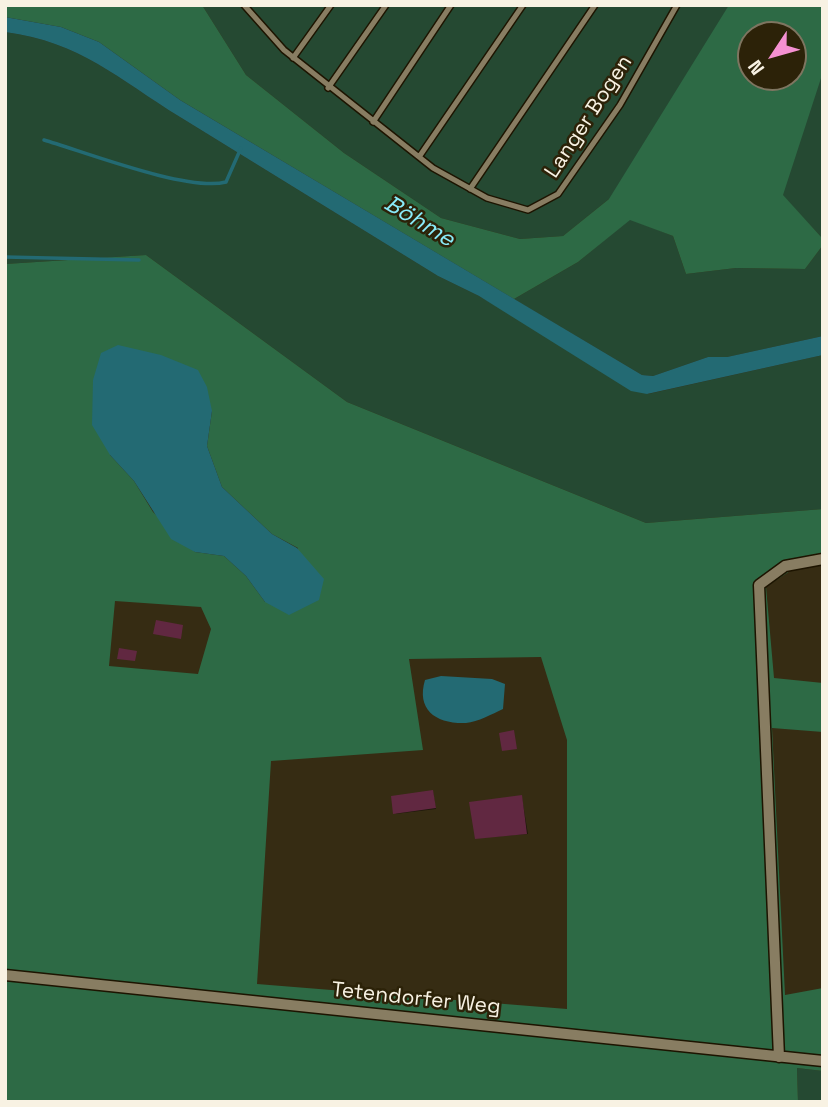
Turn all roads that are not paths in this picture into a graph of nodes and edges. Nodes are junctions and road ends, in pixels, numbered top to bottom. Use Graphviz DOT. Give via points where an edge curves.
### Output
graph roads {
  1 [pos="244,5"];
  2 [pos="253,5"];
  3 [pos="331,5"];
  4 [pos="386,5"];
  5 [pos="451,5"];
  6 [pos="523,5"];
  7 [pos="595,5"];
  8 [pos="677,5"];
  9 [pos="248,12"];
  10 [pos="293,58"];
  11 [pos="328,88"];
  12 [pos="373,122"];
  13 [pos="419,157"];
  14 [pos="470,189"];
  15 [pos="823,559"];
  16 [pos="5,975"];
  17 [pos="779,1056"];
  18 [pos="823,1061"];
  1 -- 9 [label="lane, Langer Bogen"];
  2 -- 9 [label="lane"];
  3 -- 10 [label="lane"];
  4 -- 11 [label="lane"];
  5 -- 12 [label="lane"];
  6 -- 13 [label="lane"];
  7 -- 14 [label="lane"];
  8 -- 14 [label="lane, Langer Bogen" via="620,105 558,194 528,210"];
  9 -- 10 [label="lane, Langer Bogen"];
  10 -- 11 [label="lane, Langer Bogen"];
  11 -- 12 [label="lane, Langer Bogen"];
  12 -- 13 [label="lane, Langer Bogen"];
  13 -- 14 [label="lane, Langer Bogen"];
  15 -- 17 [label="street" via="785,566 759,586"];
  16 -- 17 [label="street, Tetendorfer Weg"];
  17 -- 18 [label="street, Tetendorfer Weg"];
}
